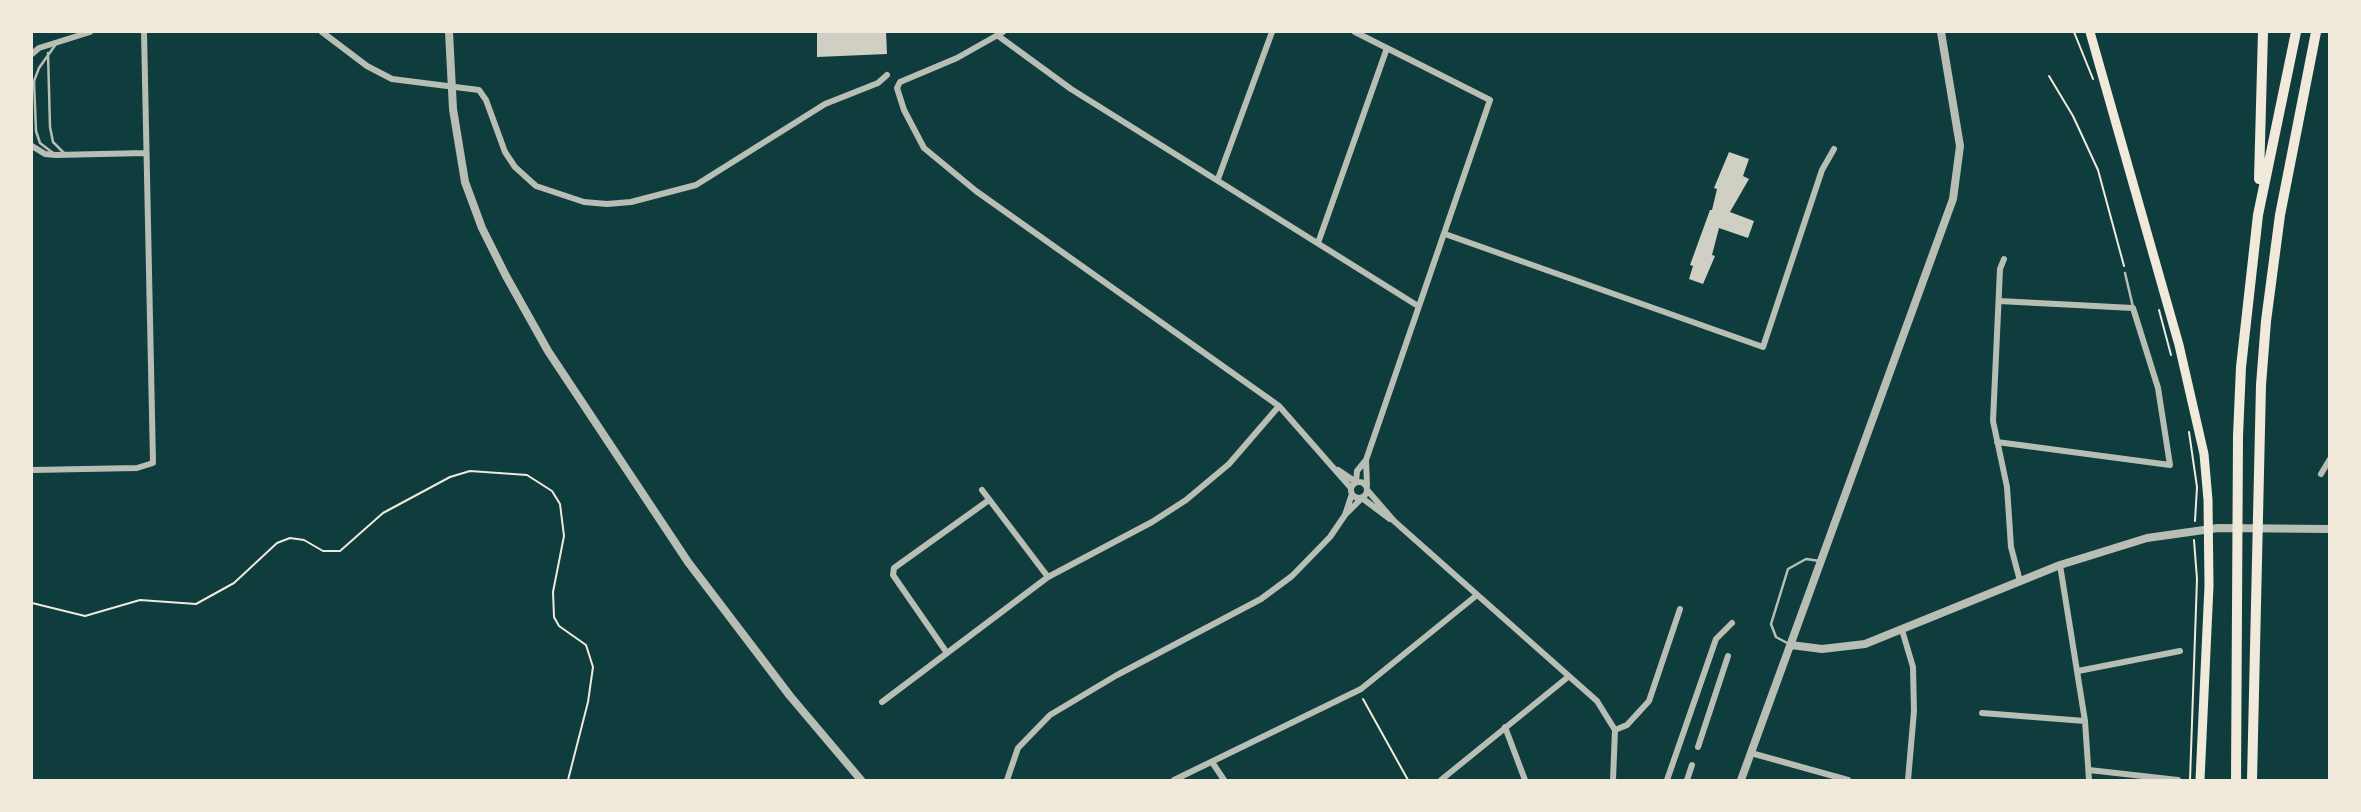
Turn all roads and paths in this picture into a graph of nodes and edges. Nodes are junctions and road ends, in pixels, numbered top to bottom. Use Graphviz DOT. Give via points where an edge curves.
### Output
graph roads {
  1 [pos="89,32"];
  2 [pos="144,32"];
  3 [pos="322,32"];
  4 [pos="449,32"];
  5 [pos="1272,32"];
  6 [pos="1355,32"];
  7 [pos="1941,32"];
  8 [pos="2090,32"];
  9 [pos="2263,32"];
  10 [pos="2296,32"];
  11 [pos="2316,32"];
  12 [pos="1000,33"];
  13 [pos="58,42"];
  14 [pos="1387,48"];
  15 [pos="48,53"];
  16 [pos="32,54"];
  17 [pos="887,75"];
  18 [pos="2049,76"];
  19 [pos="450,85"];
  20 [pos="32,146"];
  21 [pos="1834,149"];
  22 [pos="146,153"];
  23 [pos="56,155"];
  24 [pos="67,155"];
  25 [pos="1219,180"];
  26 [pos="2258,215"];
  27 [pos="1445,234"];
  28 [pos="1318,243"];
  29 [pos="2004,259"];
  30 [pos="2125,273"];
  31 [pos="1999,301"];
  32 [pos="1418,306"];
  33 [pos="2133,308"];
  34 [pos="1279,406"];
  35 [pos="1997,442"];
  36 [pos="2329,459"];
  37 [pos="1366,460"];
  38 [pos="32,470"];
  39 [pos="1338,470"];
  40 [pos="2322,474"];
  41 [pos="1356,482"];
  42 [pos="1367,488"];
  43 [pos="982,491"];
  44 [pos="1352,491"];
  45 [pos="1362,498"];
  46 [pos="989,500"];
  47 [pos="1345,515"];
  48 [pos="1394,521"];
  49 [pos="2329,529"];
  50 [pos="1820,561"];
  51 [pos="2060,565"];
  52 [pos="1048,577"];
  53 [pos="2020,581"];
  54 [pos="1477,595"];
  55 [pos="32,603"];
  56 [pos="1680,608"];
  57 [pos="1732,623"];
  58 [pos="1902,630"];
  59 [pos="1791,645"];
  60 [pos="2180,651"];
  61 [pos="947,653"];
  62 [pos="1728,656"];
  63 [pos="2078,671"];
  64 [pos="1567,677"];
  65 [pos="1358,691"];
  66 [pos="882,702"];
  67 [pos="1982,713"];
  68 [pos="2085,721"];
  69 [pos="1506,727"];
  70 [pos="1615,730"];
  71 [pos="1698,747"];
  72 [pos="1751,753"];
  73 [pos="1212,762"];
  74 [pos="1692,765"];
  75 [pos="2089,770"];
  76 [pos="2178,779"];
  77 [pos="568,780"];
  78 [pos="861,780"];
  79 [pos="1007,780"];
  80 [pos="1174,780"];
  81 [pos="1224,780"];
  82 [pos="1408,780"];
  83 [pos="1441,780"];
  84 [pos="1525,780"];
  85 [pos="1613,780"];
  86 [pos="1667,780"];
  87 [pos="1687,780"];
  88 [pos="1741,780"];
  89 [pos="1848,780"];
  90 [pos="1908,780"];
  91 [pos="2089,780"];
  92 [pos="2200,780"];
  93 [pos="2236,780"];
  94 [pos="2252,780"];
  1 -- 13 [label="street"];
  2 -- 22 [label="street"];
  3 -- 19 [label="street" via="380,74 404,82"];
  4 -- 19 [label="street"];
  5 -- 25 [label="street"];
  6 -- 14 [label="street"];
  7 -- 50 [label="street" via="1959,127 1957,182"];
  8 -- 92 [label="main road" via="2179,345 2204,454 2209,586"];
  9 -- 26 [label="highway"];
  10 -- 26 [label="highway"];
  11 -- 94 [label="highway" via="2282,203 2266,321"];
  12 -- 25 [label="street" via="1071,89"];
  12 -- 34 [label="street" via="957,58 902,80 898,85 915,135 948,169"];
  13 -- 15 [label="lane"];
  13 -- 16 [label="street"];
  14 -- 27 [label="street" via="1490,100"];
  14 -- 28 [label="street"];
  15 -- 23 [label="lane" via="34,81 36,131 40,143"];
  15 -- 24 [label="lane" via="53,142"];
  17 -- 19 [label="street" via="825,104 695,185 631,202 584,202 536,186 505,152 479,90"];
  18 -- 30 [label="path" via="2094,161"];
  19 -- 78 [label="street" via="465,182 506,276 548,351 688,562"];
  20 -- 23 [label="street"];
  21 -- 27 [label="street" via="1822,170 1763,347"];
  22 -- 24 [label="street"];
  22 -- 38 [label="street" via="153,463 137,468"];
  23 -- 24 [label="street"];
  25 -- 28 [label="street"];
  26 -- 93 [label="highway" via="2238,436"];
  27 -- 32 [label="street"];
  28 -- 32 [label="street"];
  29 -- 31 [label="street"];
  30 -- 33 [label="lane"];
  31 -- 33 [label="street"];
  31 -- 35 [label="street" via="1993,421"];
  32 -- 37 [label="street"];
  33 -- 35 [label="street" via="2158,388 2170,465"];
  34 -- 39 [label="street"];
  34 -- 52 [label="street" via="1229,464 1186,500"];
  35 -- 53 [label="street"];
  36 -- 40 [label="street"];
  37 -- 41 [label="street" via="1357,471"];
  37 -- 42 [label="street"];
  39 -- 41 [label="street"];
  39 -- 44 [label="street"];
  41 -- 42 [label="street"];
  41 -- 44 [label="street"];
  42 -- 45 [label="street"];
  42 -- 48 [label="street"];
  43 -- 46 [label="street"];
  44 -- 45 [label="street"];
  44 -- 47 [label="street"];
  45 -- 47 [label="street"];
  45 -- 48 [label="street"];
  46 -- 52 [label="street"];
  46 -- 61 [label="street" via="894,568 893,575"];
  47 -- 79 [label="street" via="1318,550 1278,587 1050,715 1018,748"];
  48 -- 54 [label="street"];
  49 -- 51 [label="street" via="2290,526 2179,532"];
  50 -- 59 [label="street"];
  50 -- 59 [label="lane" via="1806,559 1788,569 1771,614 1772,631"];
  51 -- 53 [label="street"];
  51 -- 63 [label="street"];
  52 -- 61 [label="street"];
  53 -- 58 [label="street"];
  54 -- 64 [label="street"];
  54 -- 65 [label="street"];
  55 -- 77 [label="path" via="85,617 140,600 197,604 234,583 277,542 290,538 323,551 340,551 383,513 450,477 470,471 527,475 552,491 560,504 564,536 553,592 554,617 586,645 593,667"];
  56 -- 70 [label="street" via="1649,701 1627,725"];
  57 -- 86 [label="street" via="1716,639"];
  58 -- 59 [label="street" via="1865,644 1834,649"];
  58 -- 90 [label="street" via="1913,667"];
  59 -- 72 [label="street"];
  60 -- 63 [label="street"];
  61 -- 66 [label="street"];
  62 -- 71 [label="street"];
  63 -- 68 [label="street"];
  64 -- 69 [label="street"];
  64 -- 70 [label="street" via="1597,701"];
  65 -- 73 [label="street"];
  65 -- 82 [label="path"];
  67 -- 68 [label="street"];
  68 -- 75 [label="street"];
  69 -- 83 [label="street"];
  69 -- 84 [label="street"];
  70 -- 85 [label="street"];
  72 -- 88 [label="street"];
  72 -- 89 [label="street"];
  73 -- 80 [label="street"];
  73 -- 81 [label="street"];
  74 -- 87 [label="street"];
  75 -- 76 [label="street"];
  75 -- 91 [label="street"];
}
